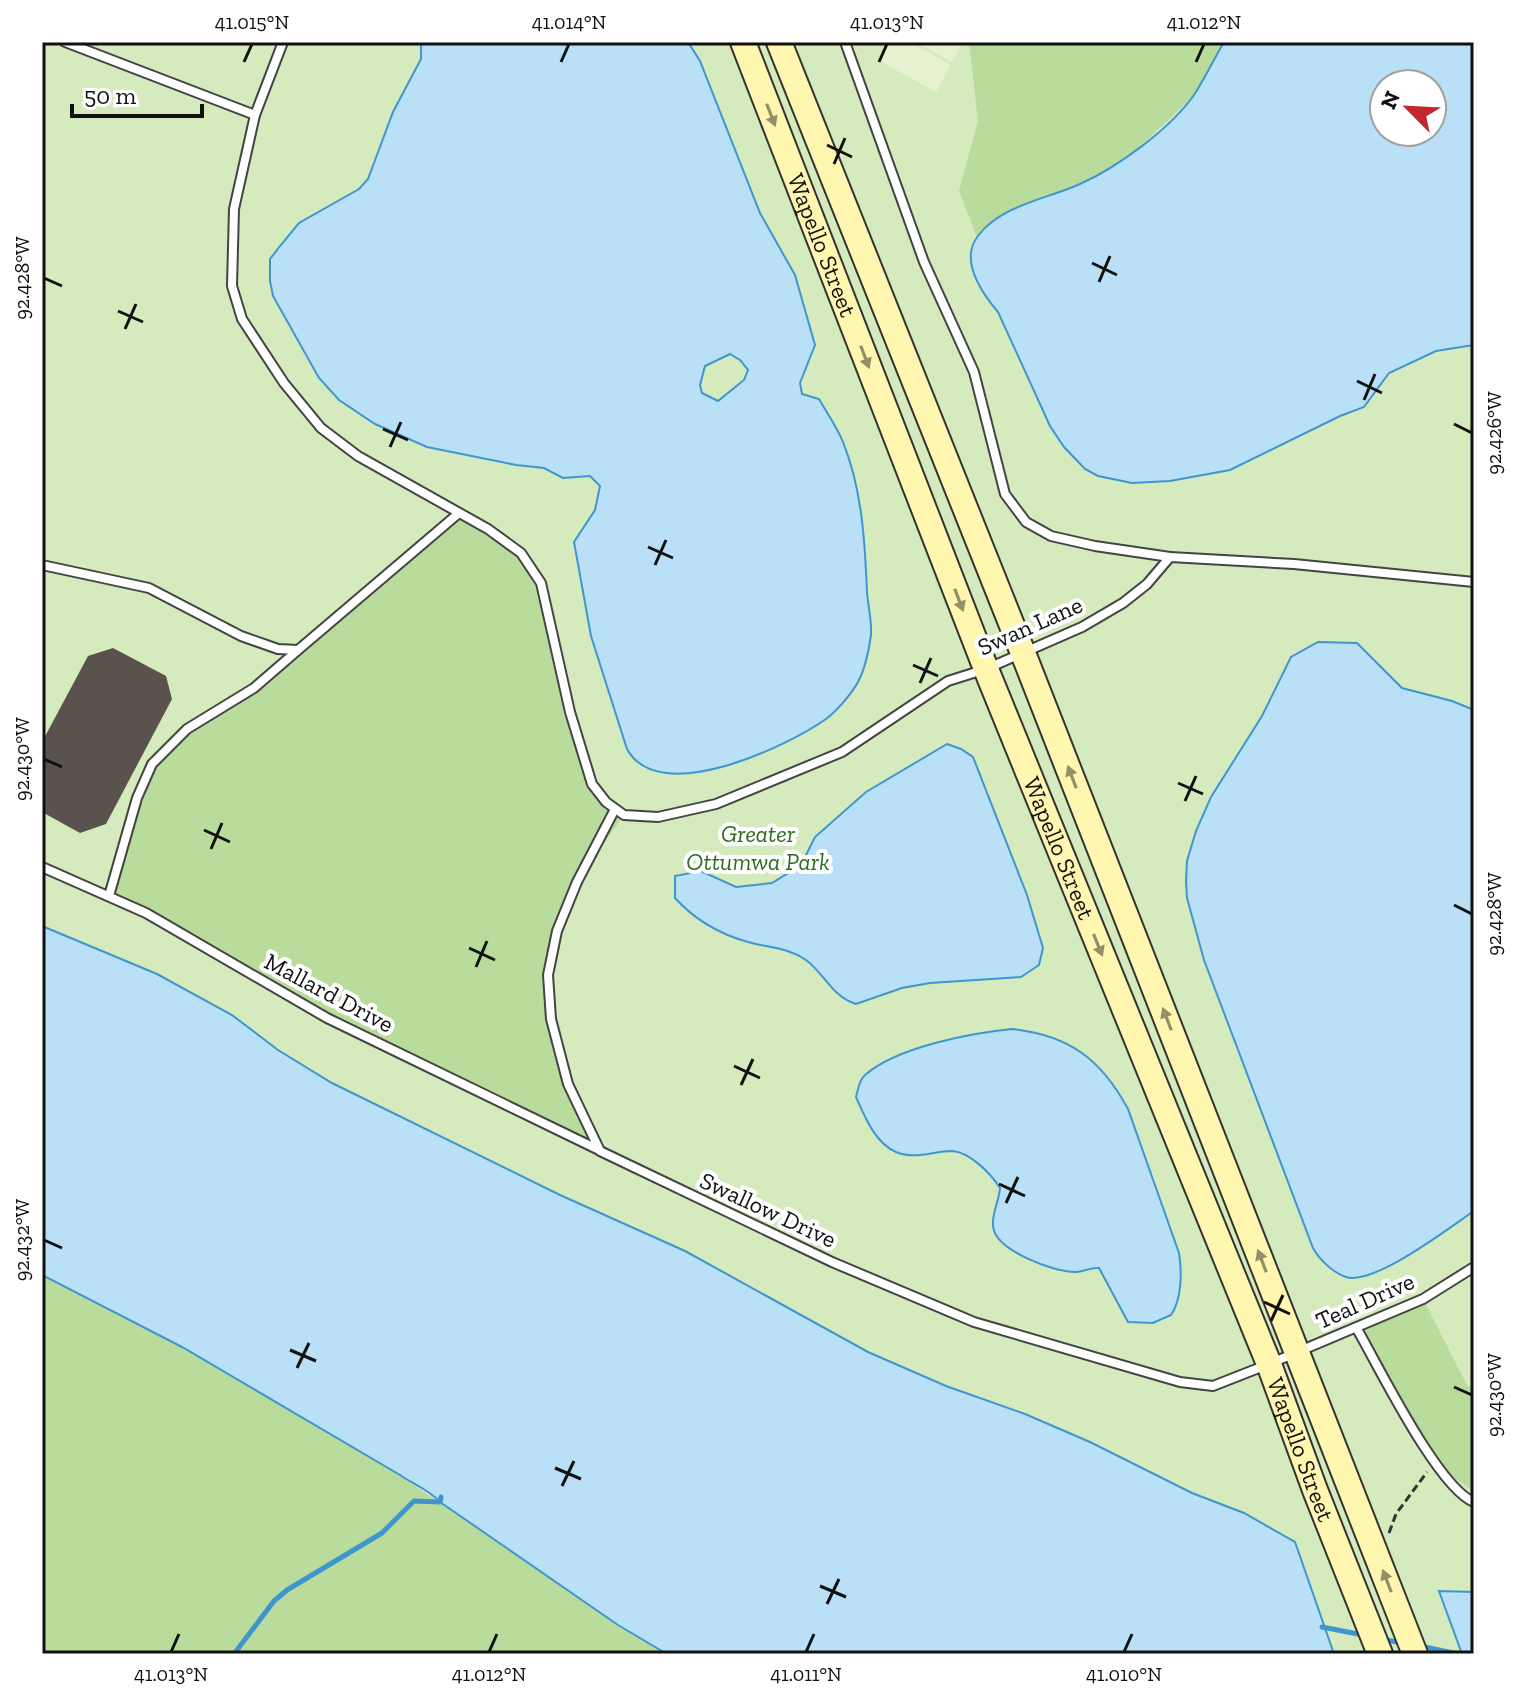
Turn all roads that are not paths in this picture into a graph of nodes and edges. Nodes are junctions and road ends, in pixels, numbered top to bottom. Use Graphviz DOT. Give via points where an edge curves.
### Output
graph roads {
  1 [pos="65,42"];
  2 [pos="283,42"];
  3 [pos="743,42"];
  4 [pos="779,42"];
  5 [pos="845,42"];
  6 [pos="84,46"];
  7 [pos="255,115"];
  8 [pos="459,513"];
  9 [pos="1170,557"];
  10 [pos="42,565"];
  11 [pos="1474,582"];
  12 [pos="298,650"];
  13 [pos="1023,653"];
  14 [pos="986,669"];
  15 [pos="615,809"];
  16 [pos="42,867"];
  17 [pos="109,896"];
  18 [pos="600,1151"];
  19 [pos="1474,1267"];
  20 [pos="1357,1329"];
  21 [pos="1298,1352"];
  22 [pos="1269,1364"];
  23 [pos="1474,1502"];
  24 [pos="1380,1654"];
  25 [pos="1415,1654"];
  1 -- 6 [label="lane"];
  2 -- 7 [label="lane"];
  3 -- 14 [label="main road, Wapello Street, one-way"];
  4 -- 13 [label="main road, Wapello Street"];
  5 -- 9 [label="lane" via="924,262 974,372 1005,494 1026,522 1051,536"];
  6 -- 7 [label="lane"];
  7 -- 8 [label="lane" via="234,209 232,286 242,319 321,428 358,456"];
  8 -- 12 [label="lane"];
  8 -- 15 [label="lane" via="521,553 541,583 592,784"];
  9 -- 11 [label="lane"];
  9 -- 13 [label="lane, Swan Lane" via="1123,603"];
  10 -- 12 [label="lane" via="149,588 241,636"];
  12 -- 17 [label="lane" via="254,688 187,729 152,764"];
  13 -- 14 [label="lane, Swan Lane"];
  21 -- 13 [label="main road, Wapello Street, one-way"];
  14 -- 15 [label="lane, Swan Lane" via="948,681 842,752 716,804 658,817 624,815"];
  14 -- 22 [label="main road, Wapello Street, one-way"];
  15 -- 18 [label="lane" via="557,931 548,975 551,1019 568,1084"];
  16 -- 17 [label="lane, Mallard Drive"];
  17 -- 18 [label="lane, Mallard Drive" via="327,1018"];
  18 -- 22 [label="lane, Swallow Drive" via="793,1244 974,1322 1180,1382 1213,1386"];
  19 -- 20 [label="lane, Teal Drive" via="1423,1299"];
  20 -- 21 [label="lane, Teal Drive"];
  20 -- 23 [label="lane" via="1433,1462 1465,1499"];
  21 -- 22 [label="lane, Teal Drive"];
  25 -- 21 [label="main road, Wapello Street, one-way"];
  22 -- 24 [label="main road, Wapello Street"];
}
